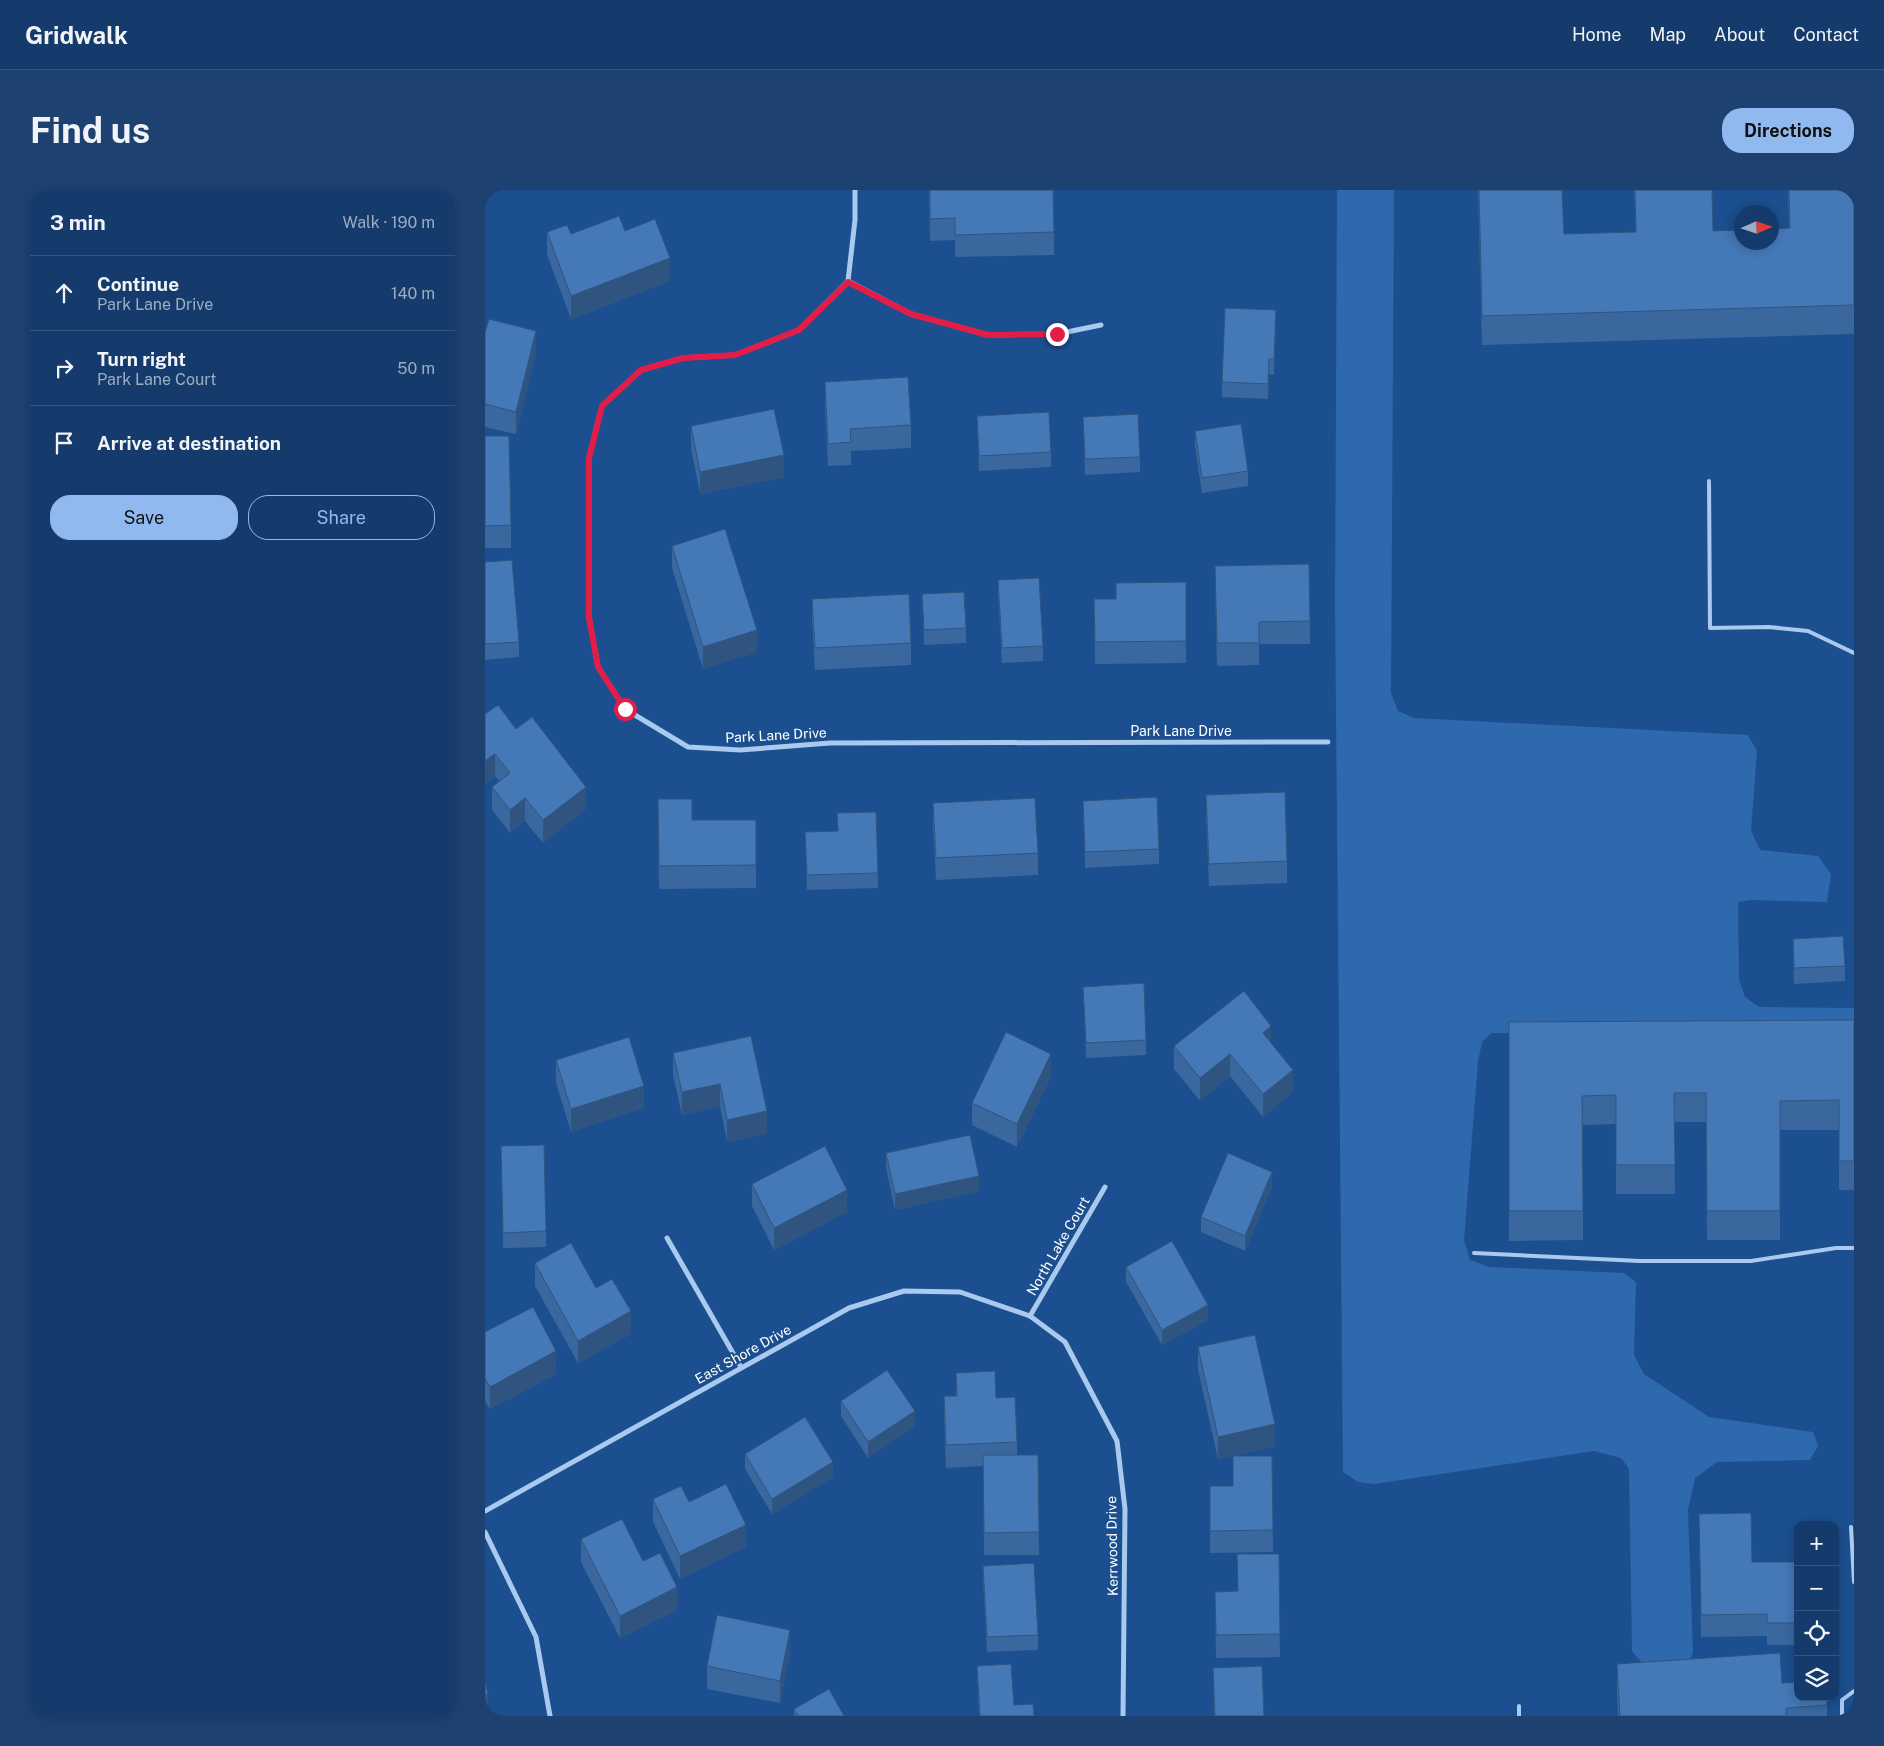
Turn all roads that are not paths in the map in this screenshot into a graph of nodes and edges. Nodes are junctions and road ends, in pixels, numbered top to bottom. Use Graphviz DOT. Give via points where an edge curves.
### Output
graph roads {
  1 [pos="855,190"];
  2 [pos="848,282"];
  3 [pos="1101,325"];
  4 [pos="1709,481"];
  5 [pos="1854,653"];
  6 [pos="1328,742"];
  7 [pos="1105,1187"];
  8 [pos="667,1238"];
  9 [pos="1854,1248"];
  10 [pos="1474,1253"];
  11 [pos="1030,1316"];
  12 [pos="741,1368"];
  13 [pos="485,1511"];
  14 [pos="1851,1527"];
  15 [pos="485,1532"];
  16 [pos="1854,1582"];
  17 [pos="1854,1691"];
  18 [pos="1519,1706"];
  19 [pos="550,1716"];
  20 [pos="1123,1716"];
  21 [pos="1519,1716"];
  22 [pos="1842,1716"];
  1 -- 2 [label="street"];
  2 -- 3 [label="street" via="911,314 988,335 1057,334"];
  2 -- 6 [label="street, Park Lane Drive" via="799,330 735,355 683,358 641,370 602,406 589,458 589,618 598,667 625,709 688,747 740,750 830,743"];
  4 -- 5 [label="lane" via="1710,628 1769,627 1808,631"];
  7 -- 11 [label="street, North Lake Court"];
  8 -- 12 [label="street"];
  9 -- 10 [label="lane" via="1835,1248 1751,1262 1640,1261"];
  11 -- 12 [label="street, East Shore Drive" via="961,1292 903,1291 849,1308"];
  11 -- 20 [label="street, Kerrwood Drive" via="1065,1342 1117,1441 1125,1509"];
  12 -- 13 [label="street, East Shore Drive"];
  14 -- 16 [label="lane"];
  15 -- 19 [label="street" via="536,1637"];
  17 -- 22 [label="lane" via="1842,1700"];
  18 -- 21 [label="lane"];
}
